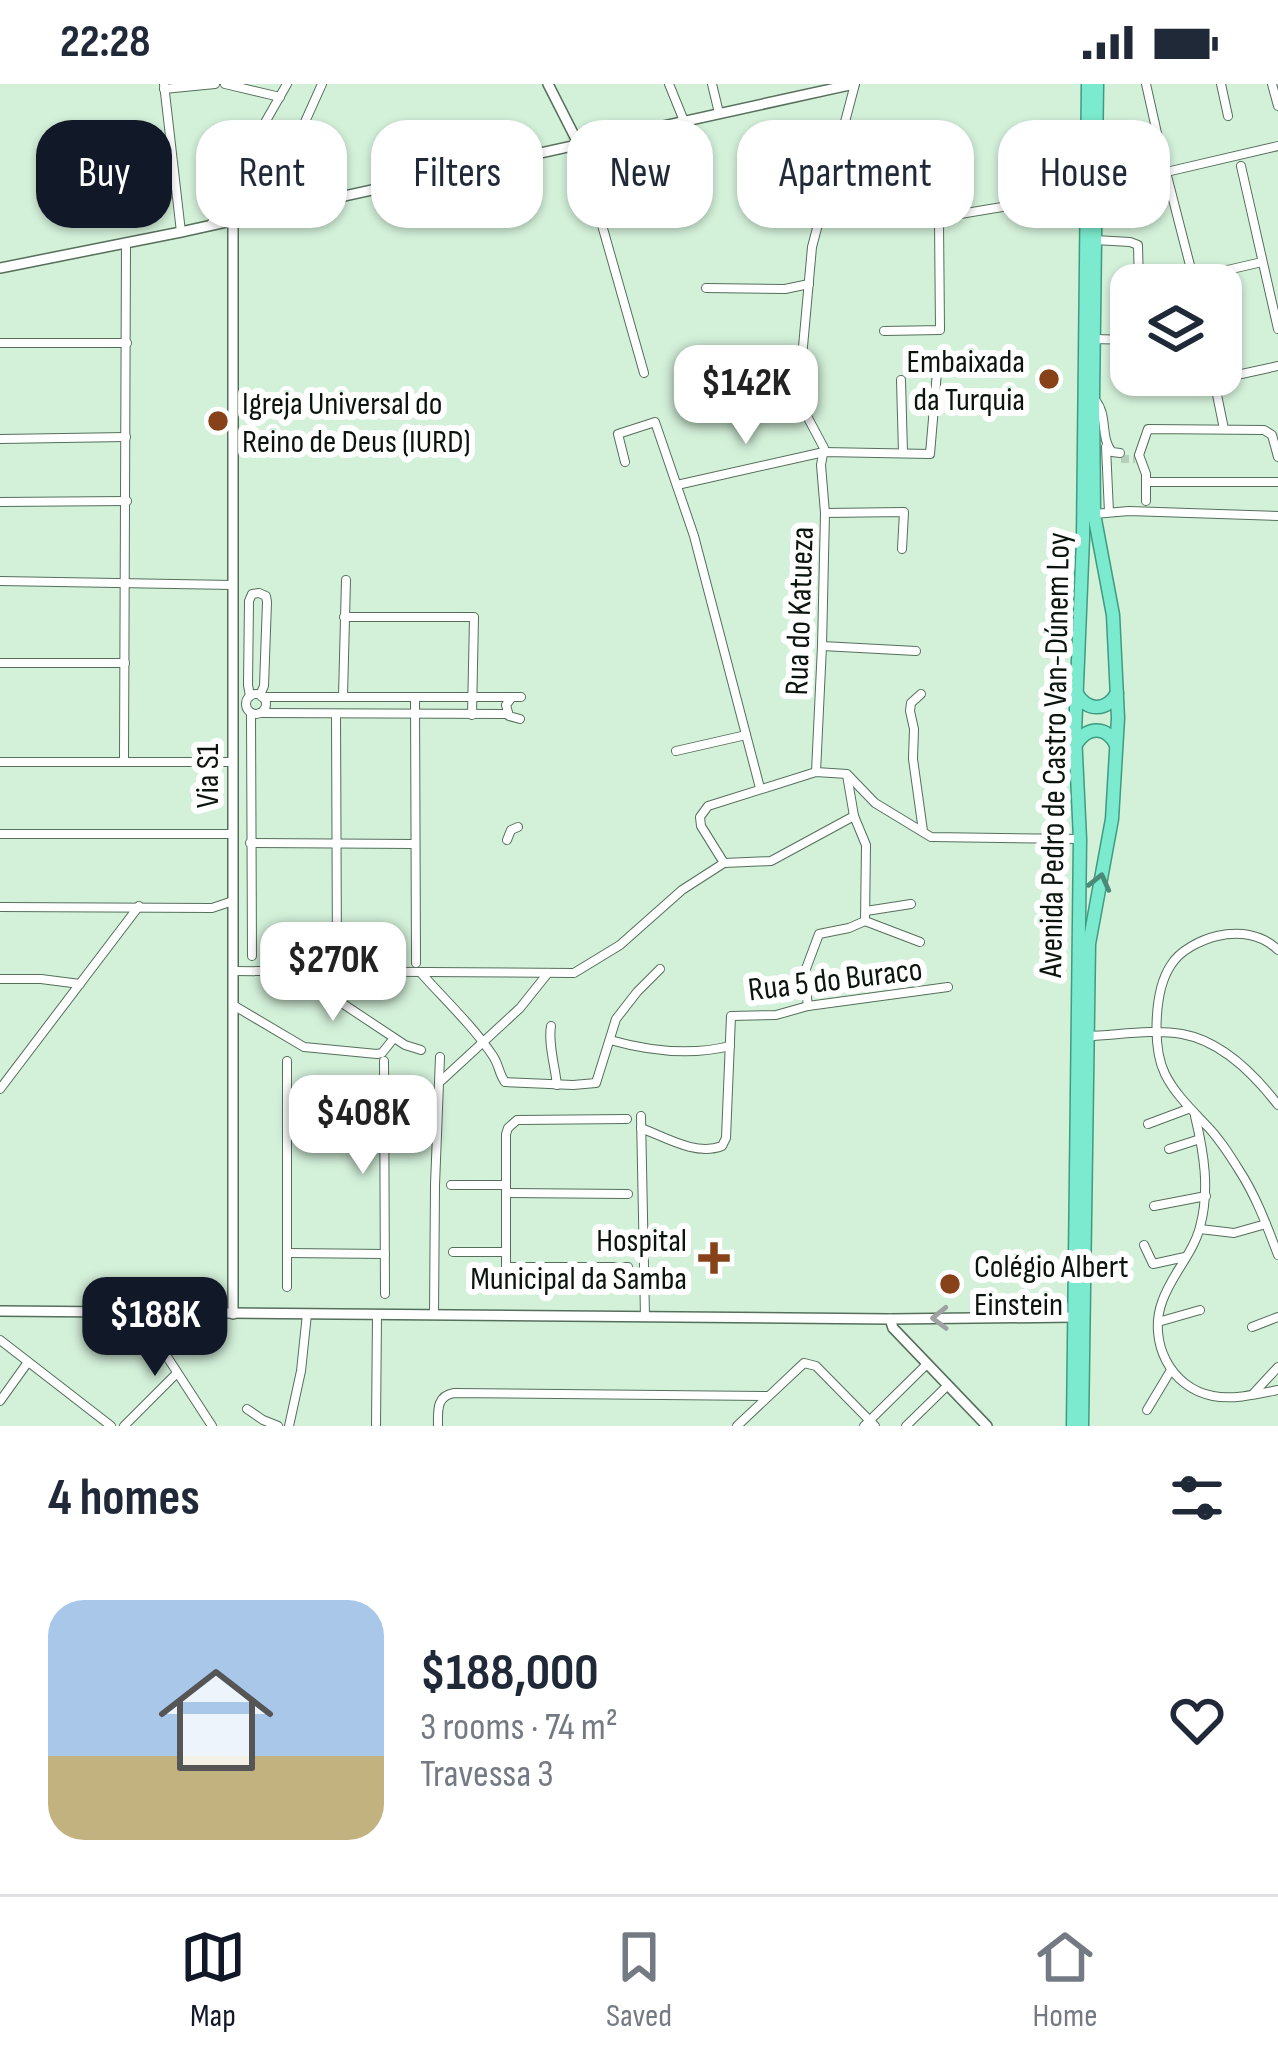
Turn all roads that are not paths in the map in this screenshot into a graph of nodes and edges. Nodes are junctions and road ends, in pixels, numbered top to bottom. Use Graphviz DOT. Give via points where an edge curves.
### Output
graph roads {
  1 [pos="215,84"];
  2 [pos="226,84"];
  3 [pos="287,84"];
  4 [pos="322,84"];
  5 [pos="548,84"];
  6 [pos="669,84"];
  7 [pos="712,84"];
  8 [pos="855,84"];
  9 [pos="1093,84"];
  10 [pos="1146,84"];
  11 [pos="1221,84"];
  12 [pos="1272,84"];
  13 [pos="164,86"];
  14 [pos="807,90"];
  15 [pos="280,97"];
  16 [pos="1278,106"];
  17 [pos="719,113"];
  18 [pos="1228,116"];
  19 [pos="267,120"];
  20 [pos="306,120"];
  21 [pos="683,120"];
  22 [pos="692,120"];
  23 [pos="845,120"];
  24 [pos="1092,120"];
  25 [pos="1154,120"];
  26 [pos="567,121"];
  27 [pos="567,145"];
  28 [pos="1278,146"];
  29 [pos="1240,166"];
  30 [pos="1170,171"];
  31 [pos="1170,188"];
  32 [pos="347,194"];
  33 [pos="998,206"];
  34 [pos="198,228"];
  35 [pos="232,228"];
  36 [pos="602,228"];
  37 [pos="817,228"];
  38 [pos="1090,228"];
  39 [pos="1094,228"];
  40 [pos="181,232"];
  41 [pos="1095,240"];
  42 [pos="126,243"];
  43 [pos="1125,260"];
  44 [pos="1139,260"];
  45 [pos="1262,262"];
  46 [pos="1139,264"];
  47 [pos="1189,264"];
  48 [pos="1242,266"];
  49 [pos="0,268"];
  50 [pos="809,284"];
  51 [pos="706,288"];
  52 [pos="1278,329"];
  53 [pos="884,332"];
  54 [pos="1094,339"];
  55 [pos="1110,339"];
  56 [pos="127,343"];
  57 [pos="0,344"];
  58 [pos="938,360"];
  59 [pos="1278,366"];
  60 [pos="644,373"];
  61 [pos="1242,374"];
  62 [pos="901,380"];
  63 [pos="1217,396"];
  64 [pos="1093,397"];
  65 [pos="1224,429"];
  66 [pos="126,437"];
  67 [pos="0,439"];
  68 [pos="1106,446"];
  69 [pos="824,452"];
  70 [pos="903,453"];
  71 [pos="1278,457"];
  72 [pos="625,462"];
  73 [pos="1106,469"];
  74 [pos="1146,482"];
  75 [pos="1278,482"];
  76 [pos="677,484"];
  77 [pos="127,501"];
  78 [pos="1146,501"];
  79 [pos="0,502"];
  80 [pos="1099,510"];
  81 [pos="825,513"];
  82 [pos="1278,516"];
  83 [pos="902,549"];
  84 [pos="346,580"];
  85 [pos="0,581"];
  86 [pos="127,581"];
  87 [pos="233,585"];
  88 [pos="344,617"];
  89 [pos="822,646"];
  90 [pos="916,651"];
  91 [pos="0,663"];
  92 [pos="125,663"];
  93 [pos="1076,686"];
  94 [pos="1118,686"];
  95 [pos="259,693"];
  96 [pos="921,694"];
  97 [pos="343,696"];
  98 [pos="415,697"];
  99 [pos="472,697"];
  100 [pos="255,712"];
  101 [pos="335,714"];
  102 [pos="507,714"];
  103 [pos="415,715"];
  104 [pos="472,715"];
  105 [pos="520,718"];
  106 [pos="746,735"];
  107 [pos="1117,749"];
  108 [pos="1076,750"];
  109 [pos="676,751"];
  110 [pos="124,760"];
  111 [pos="0,762"];
  112 [pos="233,762"];
  113 [pos="817,772"];
  114 [pos="847,774"];
  115 [pos="760,788"];
  116 [pos="854,816"];
  117 [pos="518,827"];
  118 [pos="923,832"];
  119 [pos="0,834"];
  120 [pos="232,834"];
  121 [pos="1079,839"];
  122 [pos="507,840"];
  123 [pos="250,843"];
  124 [pos="336,844"];
  125 [pos="415,844"];
  126 [pos="724,863"];
  127 [pos="232,901"];
  128 [pos="911,904"];
  129 [pos="139,906"];
  130 [pos="0,907"];
  131 [pos="212,908"];
  132 [pos="865,916"];
  133 [pos="232,918"];
  134 [pos="920,942"];
  135 [pos="1278,950"];
  136 [pos="252,956"];
  137 [pos="337,959"];
  138 [pos="418,968"];
  139 [pos="660,969"];
  140 [pos="232,971"];
  141 [pos="296,973"];
  142 [pos="548,974"];
  143 [pos="0,979"];
  144 [pos="80,984"];
  145 [pos="949,987"];
  146 [pos="232,1005"];
  147 [pos="808,1006"];
  148 [pos="551,1026"];
  149 [pos="1156,1033"];
  150 [pos="1086,1036"];
  151 [pos="394,1039"];
  152 [pos="610,1040"];
  153 [pos="482,1041"];
  154 [pos="730,1046"];
  155 [pos="421,1050"];
  156 [pos="440,1057"];
  157 [pos="287,1061"];
  158 [pos="384,1061"];
  159 [pos="441,1081"];
  160 [pos="557,1084"];
  161 [pos="1264,1088"];
  162 [pos="1278,1088"];
  163 [pos="0,1089"];
  164 [pos="287,1100"];
  165 [pos="385,1102"];
  166 [pos="1278,1105"];
  167 [pos="1192,1112"];
  168 [pos="641,1116"];
  169 [pos="627,1119"];
  170 [pos="1148,1124"];
  171 [pos="641,1128"];
  172 [pos="1201,1139"];
  173 [pos="1169,1149"];
  174 [pos="451,1185"];
  175 [pos="506,1189"];
  176 [pos="628,1194"];
  177 [pos="1207,1196"];
  178 [pos="1154,1206"];
  179 [pos="1266,1223"];
  180 [pos="1200,1229"];
  181 [pos="1144,1246"];
  182 [pos="453,1252"];
  183 [pos="506,1252"];
  184 [pos="287,1253"];
  185 [pos="385,1254"];
  186 [pos="1278,1255"];
  187 [pos="1186,1257"];
  188 [pos="628,1267"];
  189 [pos="286,1287"];
  190 [pos="385,1294"];
  191 [pos="1200,1310"];
  192 [pos="0,1311"];
  193 [pos="152,1313"];
  194 [pos="233,1314"];
  195 [pos="307,1315"];
  196 [pos="377,1315"];
  197 [pos="434,1316"];
  198 [pos="645,1317"];
  199 [pos="1075,1317"];
  200 [pos="1278,1317"];
  201 [pos="890,1319"];
  202 [pos="1158,1322"];
  203 [pos="1252,1327"];
  204 [pos="0,1340"];
  205 [pos="28,1362"];
  206 [pos="927,1364"];
  207 [pos="1278,1366"];
  208 [pos="1171,1370"];
  209 [pos="177,1373"];
  210 [pos="947,1385"];
  211 [pos="1278,1390"];
  212 [pos="1252,1395"];
  213 [pos="767,1396"];
  214 [pos="0,1401"];
  215 [pos="247,1409"];
  216 [pos="1148,1410"];
  217 [pos="870,1424"];
  218 [pos="111,1426"];
  219 [pos="124,1426"];
  220 [pos="212,1426"];
  221 [pos="278,1426"];
  222 [pos="289,1426"];
  223 [pos="376,1426"];
  224 [pos="438,1426"];
  225 [pos="737,1426"];
  226 [pos="906,1426"];
  227 [pos="987,1426"];
  228 [pos="1078,1426"];
  1 -- 13 [label="street"];
  2 -- 15 [label="street"];
  3 -- 15 [label="street"];
  4 -- 20 [label="street"];
  5 -- 26 [label="street"];
  6 -- 21 [label="street"];
  7 -- 17 [label="street"];
  8 -- 14 [label="street"];
  8 -- 23 [label="street, Rua do Katueza"];
  9 -- 24 [label="highway, Avenida Pedro de Castro Van-Dúnem Loy"];
  10 -- 25 [label="street"];
  11 -- 18 [label="street"];
  12 -- 16 [label="street"];
  13 -- 40 [label="street"];
  14 -- 17 [label="street"];
  15 -- 19 [label="street"];
  17 -- 22 [label="street"];
  27 -- 32 [label="street"];
  28 -- 30 [label="street"];
  29 -- 45 [label="street"];
  31 -- 47 [label="street"];
  33 -- 53 [label="street" via="939,222 940,330"];
  34 -- 40 [label="street"];
  35 -- 87 [label="street, Via S1"];
  36 -- 60 [label="street"];
  37 -- 50 [label="street, Rua do Katueza"];
  38 -- 93 [label="highway, Avenida Pedro de Castro Van-Dúnem Loy"];
  39 -- 41 [label="highway, Avenida Pedro de Castro Van-Dúnem Loy"];
  40 -- 42 [label="street"];
  41 -- 44 [label="street" via="1133,242"];
  41 -- 54 [label="highway, Avenida Pedro de Castro Van-Dúnem Loy"];
  42 -- 49 [label="street"];
  42 -- 56 [label="street"];
  43 -- 44 [label="street"];
  44 -- 46 [label="street"];
  45 -- 48 [label="street"];
  45 -- 52 [label="street"];
  50 -- 51 [label="street"];
  50 -- 69 [label="street, Rua do Katueza" via="800,403"];
  54 -- 55 [label="street"];
  54 -- 64 [label="highway, Avenida Pedro de Castro Van-Dúnem Loy"];
  56 -- 57 [label="street"];
  56 -- 66 [label="street"];
  58 -- 70 [label="street" via="932,451"];
  59 -- 61 [label="street"];
  62 -- 70 [label="street"];
  63 -- 65 [label="street"];
  64 -- 68 [label="street" via="1103,411"];
  64 -- 80 [label="highway, Avenida Pedro de Castro Van-Dúnem Loy"];
  65 -- 71 [label="street" via="1268,431"];
  65 -- 74 [label="street" via="1148,430 1137,456"];
  66 -- 67 [label="street"];
  66 -- 77 [label="street"];
  68 -- 73 [label="street"];
  68 -- 73 [label="street" via="1120,456"];
  69 -- 70 [label="street"];
  69 -- 76 [label="street"];
  69 -- 81 [label="street, Rua do Katueza"];
  72 -- 76 [label="street" via="618,434 655,422"];
  73 -- 80 [label="street"];
  73 -- 80 [label="street"];
  74 -- 75 [label="street"];
  74 -- 78 [label="street"];
  76 -- 106 [label="street"];
  77 -- 79 [label="street"];
  77 -- 86 [label="street"];
  80 -- 82 [label="street"];
  80 -- 94 [label="highway, Avenida Pedro de Castro Van-Dúnem Loy"];
  81 -- 83 [label="street" via="904,512"];
  81 -- 89 [label="street, Rua do Katueza"];
  84 -- 88 [label="street"];
  85 -- 86 [label="street"];
  86 -- 87 [label="street"];
  86 -- 92 [label="street"];
  87 -- 112 [label="street, Via S1"];
  88 -- 97 [label="street"];
  88 -- 99 [label="street" via="474,617"];
  89 -- 90 [label="street"];
  89 -- 113 [label="street, Rua do Katueza"];
  91 -- 92 [label="street"];
  92 -- 110 [label="street"];
  93 -- 94 [label="highway" via="1082,701 1100,707"];
  93 -- 108 [label="highway, Avenida Pedro de Castro Van-Dúnem Loy"];
  94 -- 107 [label="highway, Avenida Pedro de Castro Van-Dúnem Loy"];
  95 -- 95 [label="street" via="267,598 255,593 248,686"];
  95 -- 97 [label="street"];
  95 -- 100 [label="street" via="266,704"];
  95 -- 100 [label="street" via="246,706"];
  96 -- 118 [label="street" via="910,711"];
  97 -- 98 [label="street"];
  98 -- 99 [label="street"];
  98 -- 103 [label="street"];
  99 -- 102 [label="street" via="517,697 507,702"];
  99 -- 104 [label="street"];
  100 -- 101 [label="street"];
  100 -- 123 [label="street"];
  101 -- 103 [label="street"];
  101 -- 124 [label="street"];
  102 -- 104 [label="street"];
  102 -- 105 [label="street"];
  103 -- 104 [label="street"];
  103 -- 125 [label="street"];
  106 -- 109 [label="street"];
  106 -- 115 [label="street"];
  107 -- 108 [label="highway" via="1096,730"];
  150 -- 107 [label="highway, Avenida Pedro de Castro Van-Dúnem Loy, one-way" via="1090,930"];
  108 -- 121 [label="highway, Avenida Pedro de Castro Van-Dúnem Loy"];
  110 -- 111 [label="street"];
  110 -- 112 [label="street"];
  112 -- 120 [label="street, Via S1"];
  113 -- 114 [label="street"];
  113 -- 115 [label="street"];
  114 -- 116 [label="street"];
  114 -- 118 [label="street" via="875,803"];
  115 -- 126 [label="street" via="708,806 700,817"];
  116 -- 126 [label="street" via="771,861"];
  116 -- 132 [label="street" via="866,845"];
  117 -- 122 [label="street"];
  118 -- 121 [label="street" via="939,839"];
  119 -- 120 [label="street"];
  120 -- 127 [label="street, Via S1"];
  121 -- 199 [label="highway, Avenida Pedro de Castro Van-Dúnem Loy"];
  123 -- 124 [label="street"];
  123 -- 136 [label="street"];
  124 -- 125 [label="street"];
  124 -- 137 [label="street"];
  125 -- 138 [label="street"];
  126 -- 142 [label="street" via="590,966"];
  127 -- 131 [label="street"];
  127 -- 133 [label="street, Via S1"];
  128 -- 132 [label="street"];
  129 -- 130 [label="street"];
  129 -- 131 [label="street"];
  129 -- 144 [label="street"];
  131 -- 133 [label="street"];
  132 -- 134 [label="street"];
  132 -- 147 [label="street" via="819,934 804,974"];
  133 -- 140 [label="street, Via S1"];
  135 -- 149 [label="street" via="1229,933 1181,953 1164,978"];
  138 -- 141 [label="street"];
  138 -- 142 [label="street"];
  138 -- 153 [label="street"];
  139 -- 152 [label="street" via="626,1004"];
  140 -- 141 [label="street"];
  140 -- 146 [label="street, Via S1"];
  141 -- 151 [label="street"];
  142 -- 153 [label="street"];
  143 -- 144 [label="street"];
  144 -- 163 [label="street"];
  145 -- 147 [label="street, Rua 5 do Buraco"];
  146 -- 151 [label="street" via="310,1048 376,1054"];
  146 -- 194 [label="street, Via S1"];
  147 -- 154 [label="street, Rua 5 do Buraco" via="729,1017"];
  148 -- 160 [label="street"];
  149 -- 150 [label="street"];
  149 -- 161 [label="street" via="1217,1047"];
  149 -- 167 [label="street" via="1166,1076"];
  150 -- 228 [label="highway, Avenida Pedro de Castro Van-Dúnem Loy"];
  151 -- 155 [label="street"];
  152 -- 154 [label="street" via="679,1052"];
  152 -- 160 [label="street" via="593,1084"];
  153 -- 159 [label="street"];
  153 -- 160 [label="street" via="505,1082"];
  154 -- 171 [label="street" via="722,1146 695,1149"];
  156 -- 159 [label="street"];
  157 -- 164 [label="street"];
  158 -- 165 [label="street"];
  159 -- 197 [label="street"];
  161 -- 162 [label="street"];
  161 -- 166 [label="street"];
  164 -- 165 [label="street"];
  164 -- 184 [label="street"];
  165 -- 185 [label="street"];
  167 -- 170 [label="street"];
  167 -- 172 [label="street"];
  167 -- 179 [label="street" via="1244,1176"];
  168 -- 171 [label="street"];
  169 -- 175 [label="street" via="517,1120 506,1134"];
  171 -- 198 [label="street"];
  172 -- 173 [label="street"];
  172 -- 177 [label="street"];
  174 -- 175 [label="street"];
  175 -- 176 [label="street"];
  175 -- 183 [label="street"];
  177 -- 178 [label="street"];
  177 -- 180 [label="street"];
  179 -- 180 [label="street" via="1234,1233"];
  179 -- 186 [label="street"];
  180 -- 187 [label="street"];
  181 -- 187 [label="street" via="1154,1264"];
  182 -- 183 [label="street"];
  183 -- 188 [label="street" via="506,1267"];
  184 -- 185 [label="street"];
  184 -- 189 [label="street"];
  185 -- 190 [label="street"];
  187 -- 202 [label="street"];
  191 -- 202 [label="street"];
  192 -- 193 [label="street"];
  193 -- 194 [label="street"];
  193 -- 209 [label="street"];
  194 -- 195 [label="street"];
  195 -- 196 [label="street"];
  195 -- 222 [label="street"];
  196 -- 197 [label="street"];
  196 -- 223 [label="street"];
  197 -- 198 [label="street"];
  198 -- 201 [label="street"];
  199 -- 201 [label="street, one-way"];
  199 -- 228 [label="highway, Avenida Pedro de Castro Van-Dúnem Loy"];
  200 -- 203 [label="street"];
  201 -- 206 [label="street"];
  202 -- 208 [label="street"];
  204 -- 205 [label="street"];
  205 -- 214 [label="street"];
  205 -- 218 [label="street"];
  206 -- 210 [label="street"];
  206 -- 217 [label="street"];
  207 -- 212 [label="street"];
  208 -- 212 [label="street" via="1216,1397"];
  208 -- 216 [label="street"];
  209 -- 219 [label="street"];
  209 -- 220 [label="street"];
  210 -- 226 [label="street"];
  210 -- 227 [label="street"];
  211 -- 212 [label="street"];
  213 -- 217 [label="street" via="810,1363"];
  213 -- 224 [label="street" via="454,1394 440,1401"];
  213 -- 225 [label="street"];
  215 -- 221 [label="street"];
}
